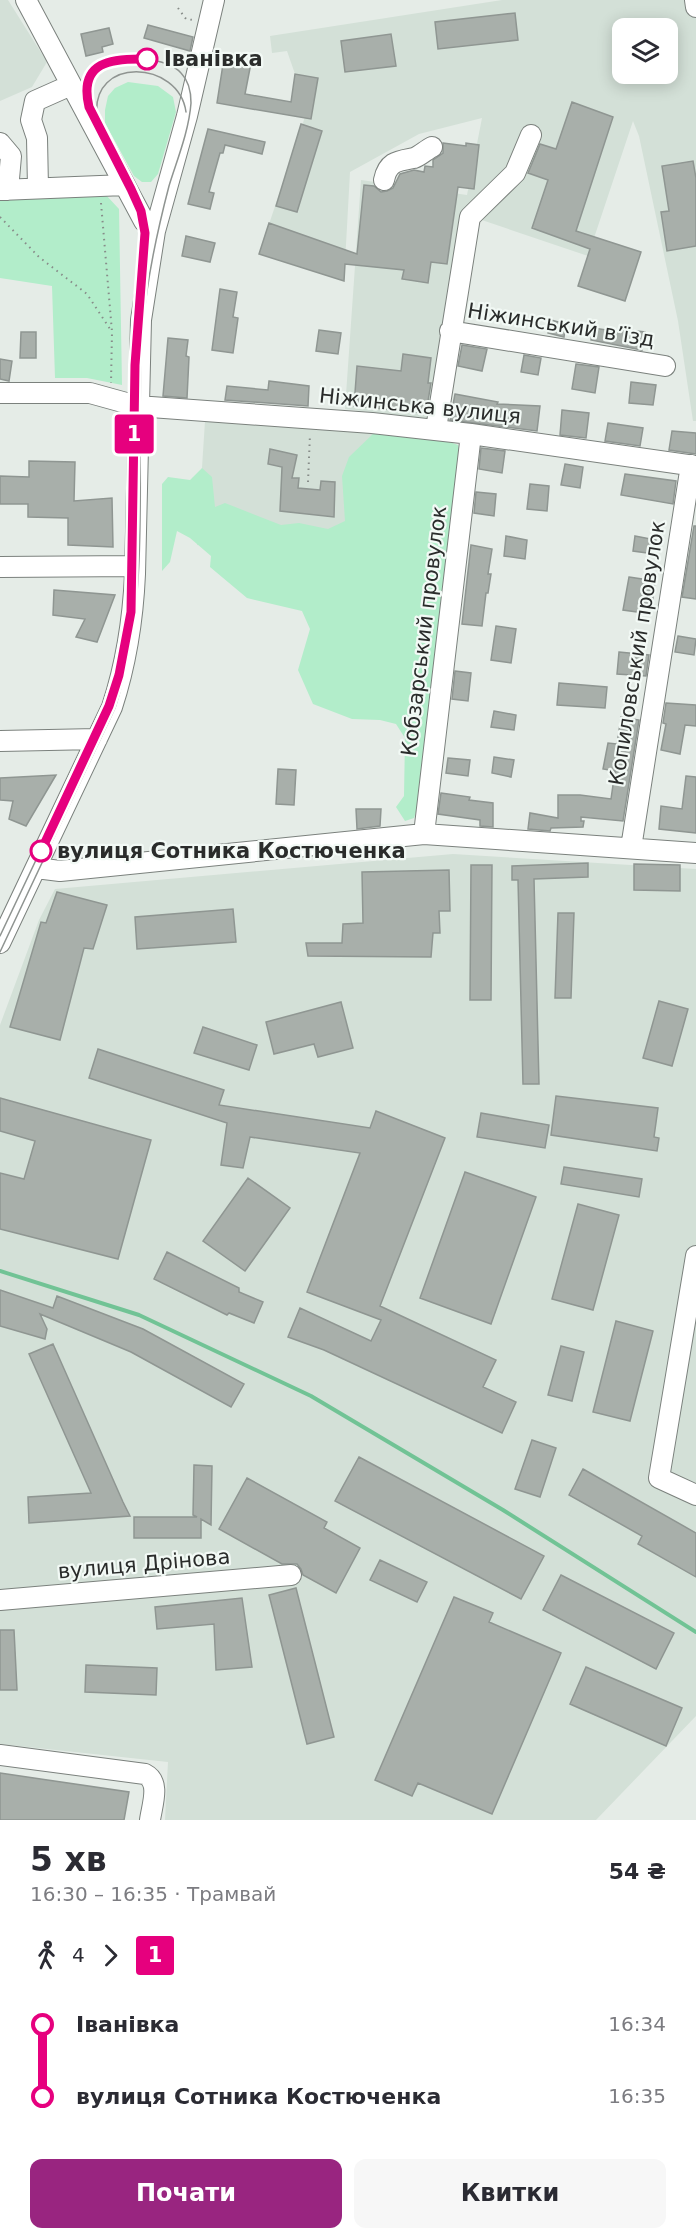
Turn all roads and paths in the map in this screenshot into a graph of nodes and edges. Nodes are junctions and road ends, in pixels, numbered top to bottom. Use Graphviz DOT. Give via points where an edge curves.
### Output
graph roads {
  1 [pos="26,0"];
  2 [pos="214,0"];
  3 [pos="695,0"];
  4 [pos="696,7"];
  5 [pos="178,8"];
  6 [pos="199,21"];
  7 [pos="71,85"];
  8 [pos="531,135"];
  9 [pos="0,142"];
  10 [pos="432,147"];
  11 [pos="384,180"];
  12 [pos="125,184"];
  13 [pos="100,186"];
  14 [pos="38,188"];
  15 [pos="4,190"];
  16 [pos="0,217"];
  17 [pos="156,231"];
  18 [pos="112,332"];
  19 [pos="450,332"];
  20 [pos="665,366"];
  21 [pos="0,393"];
  22 [pos="112,400"];
  23 [pos="137,406"];
  24 [pos="311,419"];
  25 [pos="436,429"];
  26 [pos="471,434"];
  27 [pos="694,466"];
  28 [pos="308,482"];
  29 [pos="135,566"];
  30 [pos="0,567"];
  31 [pos="97,740"];
  32 [pos="0,741"];
  33 [pos="424,834"];
  34 [pos="631,848"];
  35 [pos="696,853"];
  36 [pos="36,868"];
  37 [pos="0,943"];
  38 [pos="696,1256"];
  39 [pos="696,1495"];
  40 [pos="291,1575"];
  41 [pos="0,1600"];
  42 [pos="0,1755"];
  43 [pos="150,1820"];
  1 -- 7 [label="street"];
  2 -- 17 [label="street"];
  3 -- 4 [label="street"];
  5 -- 6 [label="path" via="186,18"];
  7 -- 12 [label="street"];
  7 -- 14 [label="street" via="35,102 31,120 37,138"];
  8 -- 19 [label="street" via="515,173 470,217"];
  9 -- 15 [label="street" via="10,156"];
  10 -- 11 [label="street" via="417,158 394,163"];
  12 -- 13 [label="street"];
  12 -- 17 [label="street" via="144,220"];
  13 -- 14 [label="street"];
  13 -- 18 [label="path"];
  14 -- 15 [label="street"];
  16 -- 18 [label="path" via="39,257 87,294"];
  17 -- 23 [label="street" via="141,320"];
  18 -- 22 [label="path"];
  19 -- 20 [label="street, Ніжинський в’їзд"];
  19 -- 25 [label="street"];
  21 -- 22 [label="street, Ніжинська вулиця" via="90,393"];
  22 -- 23 [label="street, Ніжинська вулиця"];
  23 -- 24 [label="street, Ніжинська вулиця"];
  23 -- 29 [label="street"];
  24 -- 25 [label="street, Ніжинська вулиця"];
  24 -- 28 [label="path"];
  25 -- 26 [label="street, Ніжинська вулиця"];
  26 -- 27 [label="street, Ніжинська вулиця"];
  26 -- 33 [label="street, Кобзарський провулок"];
  27 -- 34 [label="street, Копиловський провулок"];
  29 -- 30 [label="street"];
  29 -- 31 [label="street" via="122,676"];
  31 -- 32 [label="street"];
  31 -- 36 [label="street"];
  33 -- 34 [label="street"];
  33 -- 36 [label="street" via="60,871"];
  34 -- 35 [label="street"];
  36 -- 37 [label="street"];
  38 -- 39 [label="street" via="659,1478"];
  40 -- 41 [label="street, вулиця Дрінова"];
  42 -- 43 [label="street" via="152,1777 155,1783"];
}
